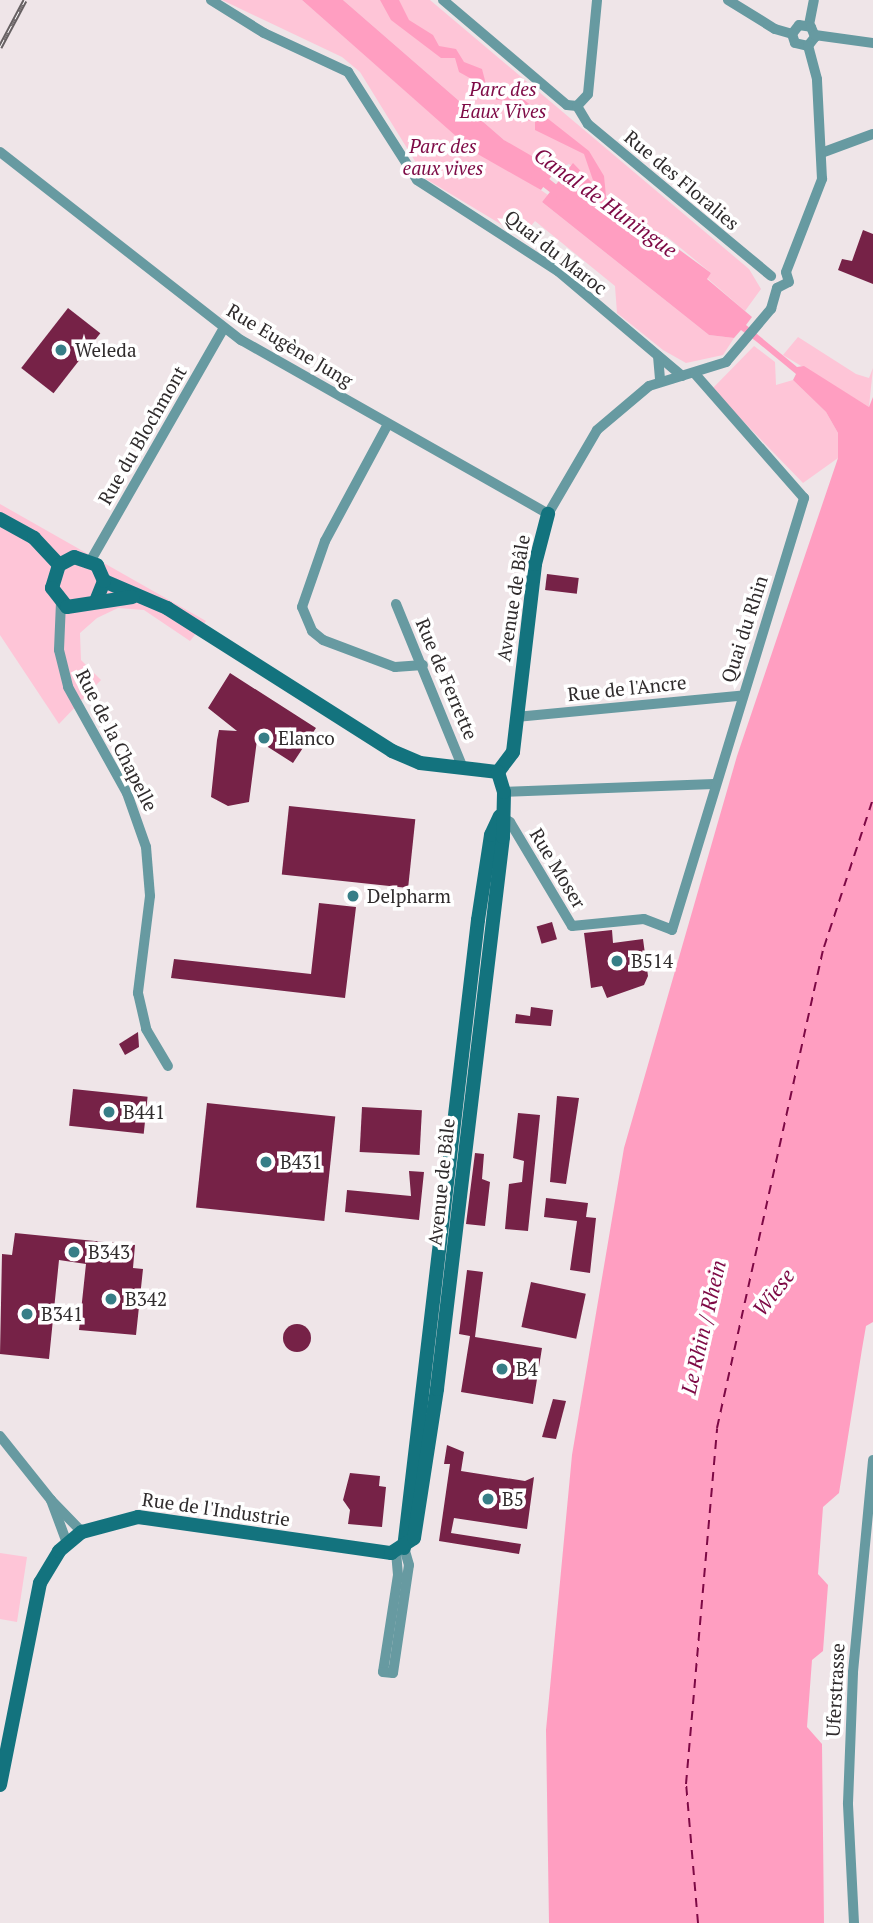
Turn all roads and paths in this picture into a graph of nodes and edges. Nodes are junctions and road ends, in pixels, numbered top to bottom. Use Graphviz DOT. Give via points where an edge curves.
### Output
graph roads {
  1 [pos="211,0"];
  2 [pos="443,0"];
  3 [pos="597,0"];
  4 [pos="728,0"];
  5 [pos="814,0"];
  6 [pos="812,30"];
  7 [pos="792,34"];
  8 [pos="873,43"];
  9 [pos="808,46"];
  10 [pos="577,106"];
  11 [pos="873,134"];
  12 [pos="0,152"];
  13 [pos="824,152"];
  14 [pos="786,272"];
  15 [pos="771,276"];
  16 [pos="777,288"];
  17 [pos="224,328"];
  18 [pos="658,356"];
  19 [pos="695,374"];
  20 [pos="682,376"];
  21 [pos="660,382"];
  22 [pos="388,424"];
  23 [pos="548,514"];
  24 [pos="0,519"];
  25 [pos="91,560"];
  26 [pos="59,565"];
  27 [pos="104,581"];
  28 [pos="140,597"];
  29 [pos="96,601"];
  30 [pos="61,602"];
  31 [pos="396,604"];
  32 [pos="75,609"];
  33 [pos="60,631"];
  34 [pos="423,665"];
  35 [pos="740,696"];
  36 [pos="516,718"];
  37 [pos="463,768"];
  38 [pos="498,772"];
  39 [pos="713,784"];
  40 [pos="504,792"];
  41 [pos="500,816"];
  42 [pos="672,930"];
  43 [pos="167,1066"];
  44 [pos="0,1436"];
  45 [pos="873,1460"];
  46 [pos="51,1500"];
  47 [pos="82,1532"];
  48 [pos="67,1543"];
  49 [pos="397,1551"];
  50 [pos="0,1785"];
  51 [pos="854,1923"];
  1 -- 18 [label="street, Quai du Maroc" via="264,33 348,72 417,180 559,272"];
  2 -- 10 [label="street" via="567,105"];
  3 -- 10 [label="street" via="587,94"];
  4 -- 7 [label="street" via="775,29"];
  5 -- 6 [label="street"];
  6 -- 7 [label="street" via="799,25"];
  6 -- 8 [label="street"];
  6 -- 9 [label="street"];
  7 -- 9 [label="street" via="795,43"];
  9 -- 13 [label="street"];
  10 -- 15 [label="street, Rue des Floralies" via="588,124"];
  11 -- 13 [label="street"];
  12 -- 17 [label="street, Rue Eugène Jung"];
  13 -- 14 [label="street" via="818,198"];
  14 -- 15 [label="street"];
  14 -- 16 [label="street" via="789,282"];
  15 -- 16 [label="street"];
  16 -- 19 [label="street" via="760,322 736,351 716,369"];
  17 -- 22 [label="street, Rue Eugène Jung"];
  17 -- 25 [label="street, Rue du Blochmont"];
  18 -- 20 [label="street, Quai du Maroc"];
  18 -- 21 [label="street"];
  19 -- 20 [label="street"];
  19 -- 35 [label="street, Quai du Rhin" via="804,498"];
  20 -- 21 [label="street"];
  21 -- 23 [label="street, Avenue de Bâle" via="597,430"];
  22 -- 23 [label="street, Rue Eugène Jung"];
  22 -- 34 [label="street" via="325,541 302,607 312,631 323,640 396,667"];
  23 -- 36 [label="main road, Avenue de Bâle" via="535,564"];
  24 -- 26 [label="main road" via="34,538"];
  25 -- 26 [label="main road" via="74,557"];
  25 -- 27 [label="main road"];
  26 -- 30 [label="main road" via="52,580"];
  27 -- 28 [label="main road"];
  27 -- 29 [label="main road"];
  28 -- 29 [label="main road"];
  28 -- 37 [label="main road" via="178,615 392,751 419,763"];
  29 -- 32 [label="main road"];
  30 -- 32 [label="main road"];
  30 -- 33 [label="street, Rue de la Chapelle"];
  31 -- 34 [label="street, Rue de Ferrette"];
  32 -- 33 [label="street"];
  33 -- 43 [label="street, Rue de la Chapelle" via="68,687 144,835 150,896 138,993 146,1029"];
  34 -- 37 [label="street, Rue de Ferrette"];
  35 -- 36 [label="street, Rue de l'Ancre"];
  35 -- 39 [label="street, Quai du Rhin"];
  36 -- 38 [label="main road, Avenue de Bâle" via="513,752"];
  37 -- 38 [label="main road"];
  38 -- 40 [label="main road, Avenue de Bâle"];
  39 -- 40 [label="street"];
  39 -- 42 [label="street, Quai du Rhin"];
  40 -- 41 [label="main road, Avenue de Bâle"];
  41 -- 42 [label="street, Rue Moser" via="510,822 572,926 643,919"];
  41 -- 49 [label="main road, Avenue de Bâle" via="491,835 477,933 431,1389"];
  44 -- 46 [label="street"];
  45 -- 51 [label="street, Uferstrasse" via="853,1672 848,1803"];
  46 -- 47 [label="street"];
  46 -- 48 [label="street"];
  47 -- 48 [label="main road"];
  47 -- 49 [label="main road, Rue de l'Industrie" via="138,1517"];
  48 -- 50 [label="main road" via="40,1583"];
  49 -- 49 [label="street, Avenue de Bâle" via="398,1575 383,1672 393,1673 409,1565"];
}
